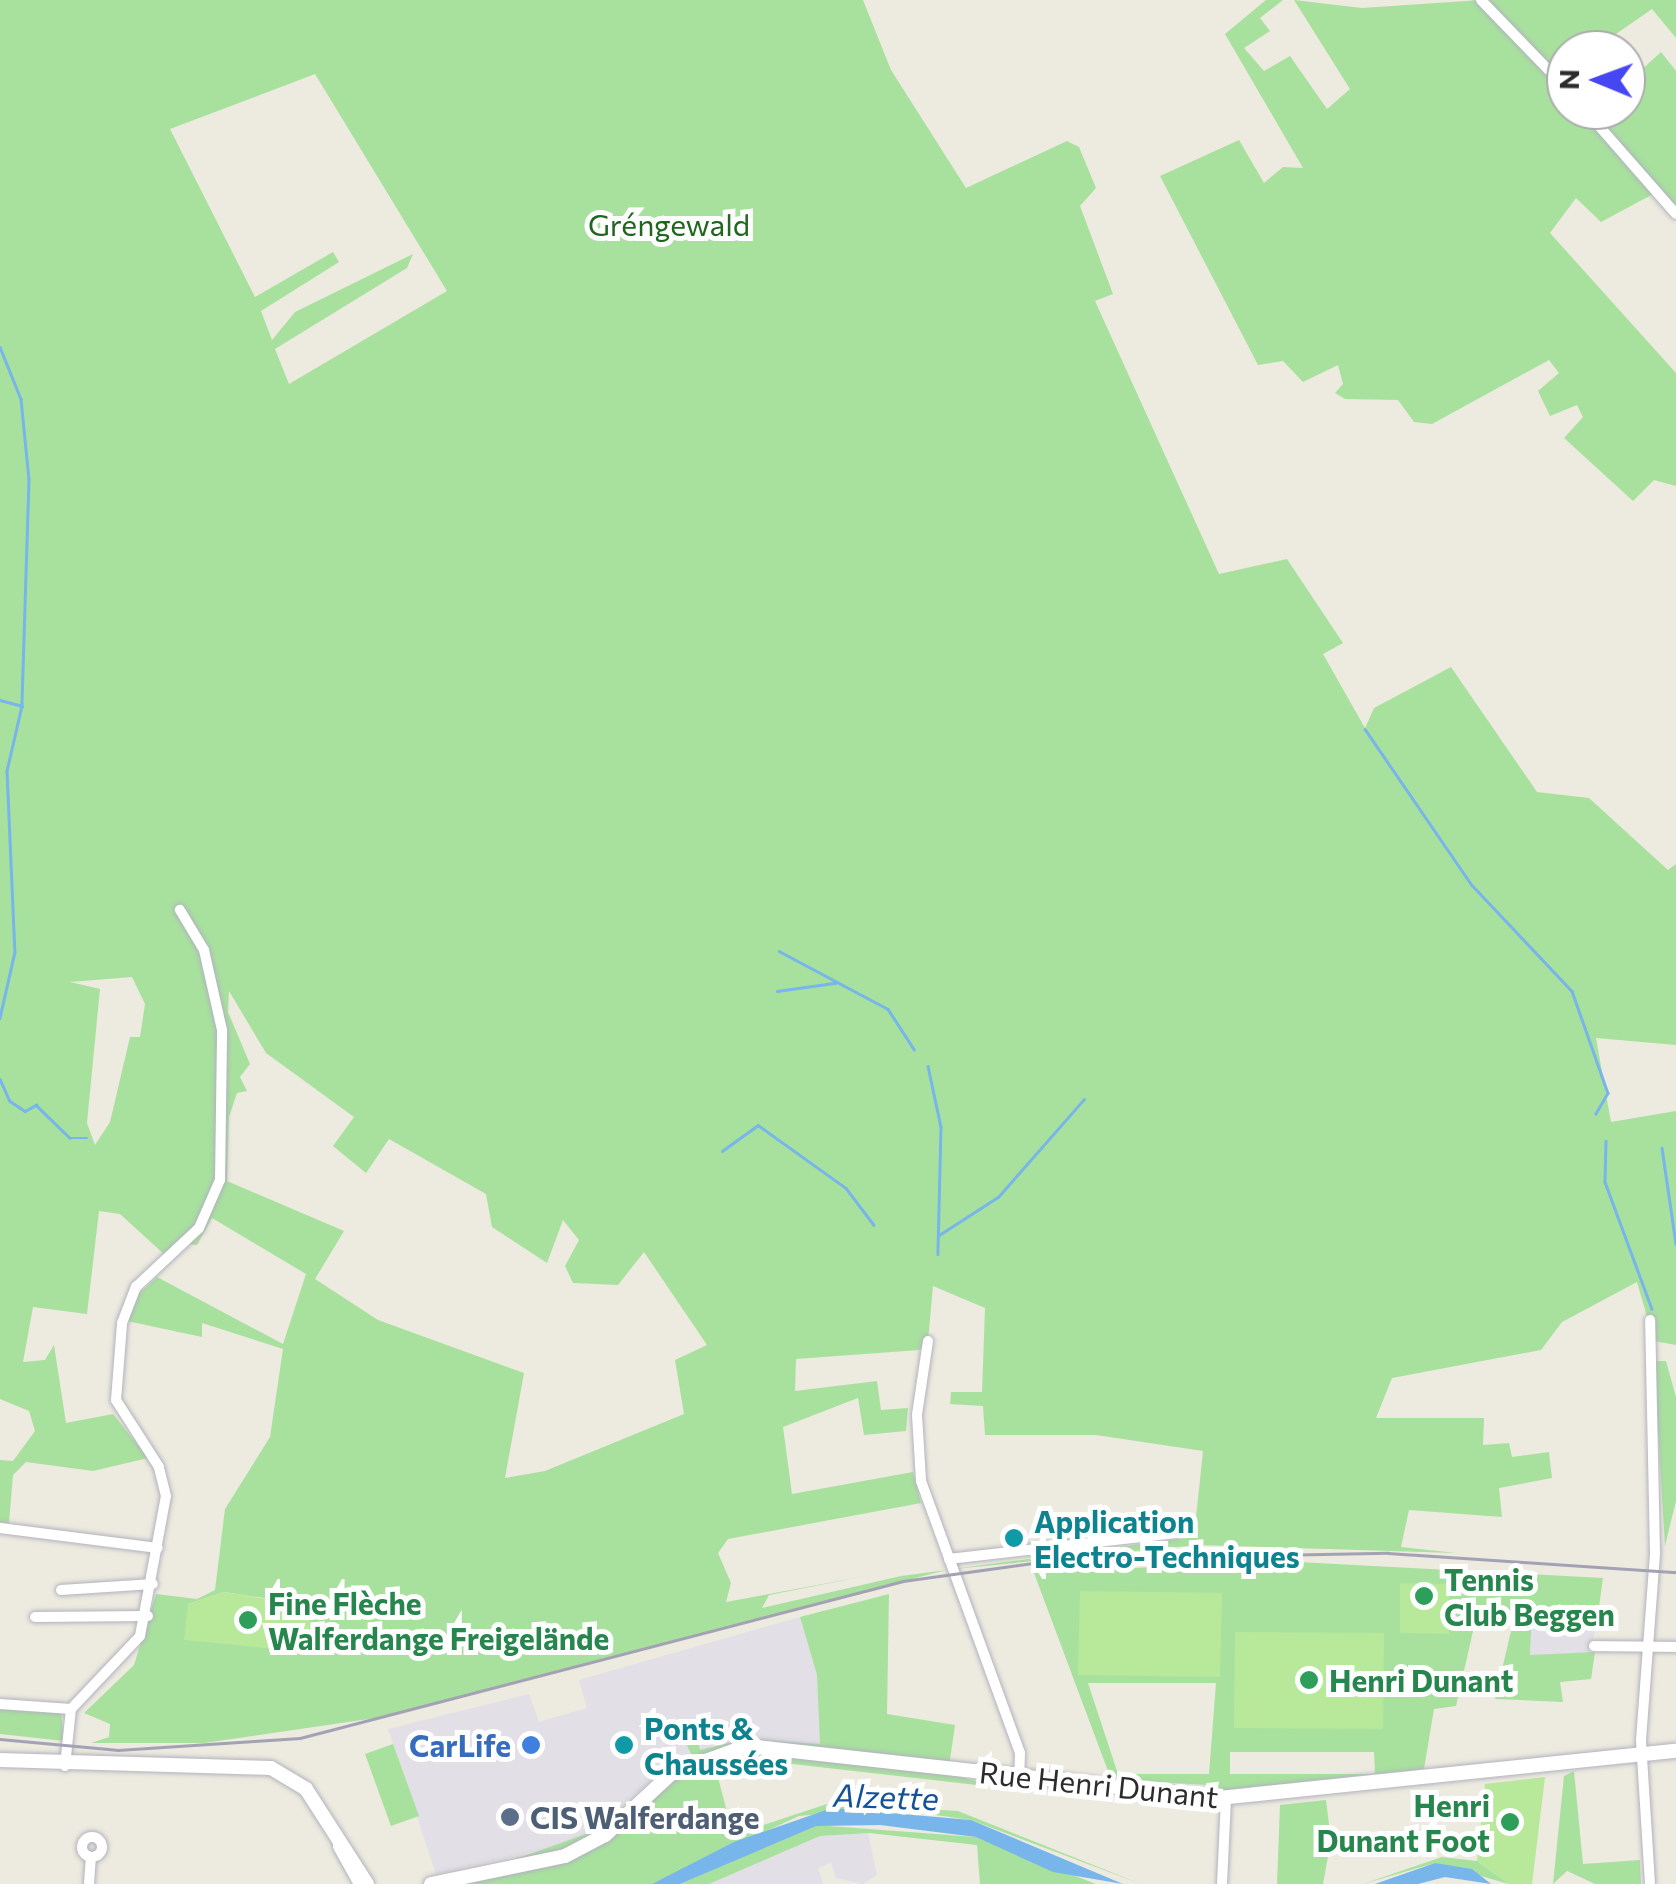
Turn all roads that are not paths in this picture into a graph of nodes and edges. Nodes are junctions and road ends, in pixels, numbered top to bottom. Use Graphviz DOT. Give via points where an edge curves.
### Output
graph roads {
  1 [pos="1482,0"];
  2 [pos="1546,67"];
  3 [pos="1602,130"];
  4 [pos="1676,214"];
  5 [pos="180,910"];
  6 [pos="1650,1320"];
  7 [pos="928,1341"];
  8 [pos="0,1528"];
  9 [pos="1176,1533"];
  10 [pos="158,1548"];
  11 [pos="949,1559"];
  12 [pos="153,1584"];
  13 [pos="61,1590"];
  14 [pos="148,1616"];
  15 [pos="35,1617"];
  16 [pos="1594,1646"];
  17 [pos="1648,1646"];
  18 [pos="1676,1647"];
  19 [pos="0,1704"];
  20 [pos="71,1709"];
  21 [pos="1676,1751"];
  22 [pos="1642,1756"];
  23 [pos="0,1760"];
  24 [pos="66,1766"];
  25 [pos="1019,1778"];
  26 [pos="1226,1798"];
  27 [pos="91,1857"];
  28 [pos="89,1884"];
  29 [pos="364,1884"];
  30 [pos="431,1884"];
  31 [pos="1222,1884"];
  32 [pos="1650,1884"];
  1 -- 2 [label="street"];
  3 -- 4 [label="street"];
  5 -- 10 [label="street" via="204,950 223,1049 220,1180 199,1228 136,1287 113,1363 123,1418 164,1482"];
  6 -- 17 [label="street"];
  7 -- 11 [label="street" via="918,1458"];
  8 -- 10 [label="street"];
  9 -- 11 [label="street"];
  10 -- 12 [label="street"];
  11 -- 25 [label="street" via="1020,1753"];
  12 -- 13 [label="street"];
  12 -- 14 [label="street"];
  14 -- 15 [label="street"];
  14 -- 20 [label="street" via="128,1658"];
  16 -- 17 [label="street"];
  17 -- 18 [label="street"];
  17 -- 22 [label="street"];
  19 -- 20 [label="street"];
  20 -- 24 [label="street"];
  21 -- 22 [label="main road, Rue Henri Dunant"];
  22 -- 26 [label="main road, Rue Henri Dunant"];
  22 -- 32 [label="street"];
  23 -- 24 [label="main road"];
  24 -- 29 [label="main road" via="271,1768 306,1789"];
  25 -- 26 [label="main road, Rue Henri Dunant"];
  25 -- 30 [label="main road, Rue Henri Dunant" via="821,1752 720,1751 672,1774 586,1846"];
  26 -- 31 [label="street"];
  27 -- 28 [label="street"];
}
